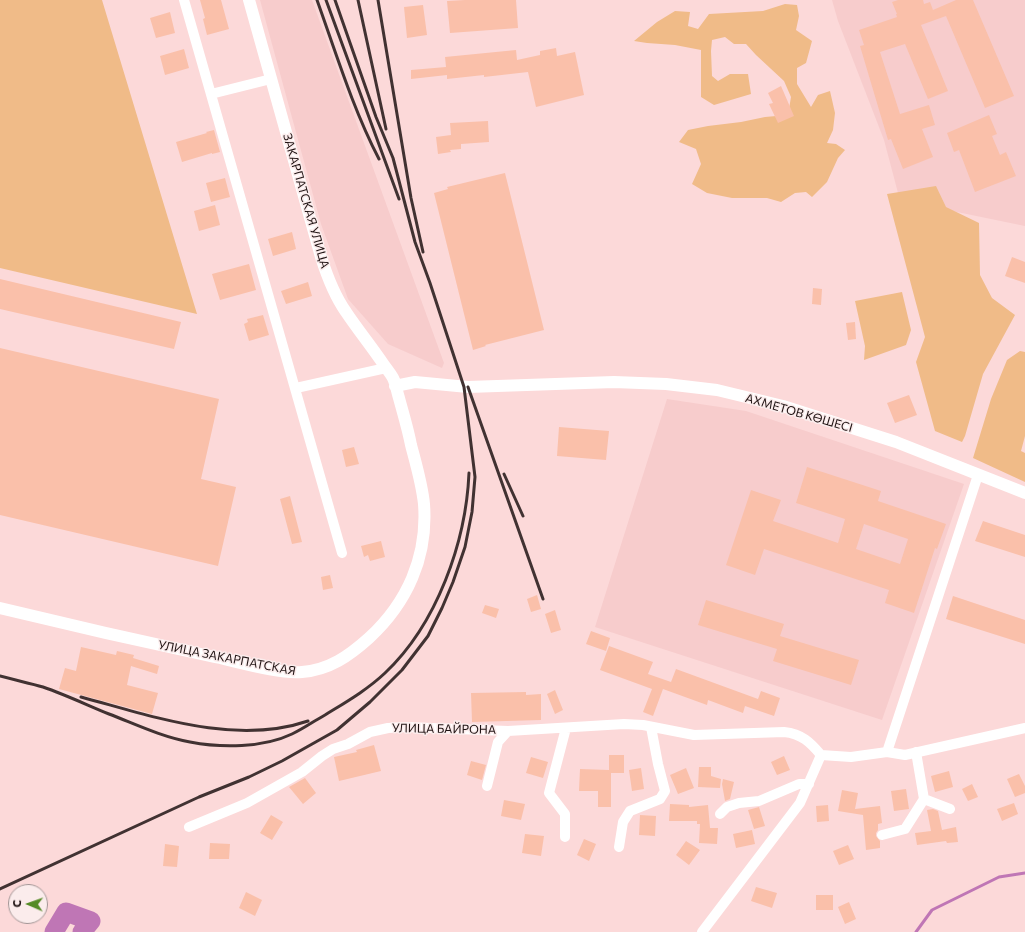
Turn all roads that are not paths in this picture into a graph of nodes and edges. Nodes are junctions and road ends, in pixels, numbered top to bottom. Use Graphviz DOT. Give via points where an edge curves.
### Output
graph roads {
  1 [pos="184,0"];
  2 [pos="249,0"];
  3 [pos="271,79"];
  4 [pos="211,94"];
  5 [pos="386,368"];
  6 [pos="395,386"];
  7 [pos="296,388"];
  8 [pos="978,475"];
  9 [pos="1025,493"];
  10 [pos="342,553"];
  11 [pos="0,608"];
  12 [pos="651,727"];
  13 [pos="1025,727"];
  14 [pos="566,728"];
  15 [pos="508,731"];
  16 [pos="887,752"];
  17 [pos="916,752"];
  18 [pos="821,755"];
  19 [pos="809,784"];
  20 [pos="487,786"];
  21 [pos="924,799"];
  22 [pos="950,808"];
  23 [pos="720,814"];
  24 [pos="189,827"];
  25 [pos="882,835"];
  26 [pos="565,837"];
  27 [pos="619,847"];
  28 [pos="702,932"];
  1 -- 4 [label="street"];
  2 -- 3 [label="street, ЗАКАРПАТСКАЯ УЛИЦА"];
  3 -- 4 [label="street"];
  3 -- 5 [label="street, ЗАКАРПАТСКАЯ УЛИЦА" via="320,257 329,281 345,312"];
  4 -- 7 [label="street"];
  5 -- 6 [label="street, ЗАКАРПАТСКАЯ УЛИЦА"];
  5 -- 7 [label="street"];
  6 -- 8 [label="street, АХМЕТОВ КӨШЕСІ" via="415,382 468,387 614,382 666,384 716,390 783,406 896,442"];
  6 -- 11 [label="street, УЛИЦА ЗАКАРПАТСКАЯ" via="421,485 424,522 418,562 411,583 386,620 372,636 340,661 312,671 276,670 97,632"];
  7 -- 10 [label="street"];
  8 -- 9 [label="street, АХМЕТОВ КӨШЕСІ"];
  8 -- 16 [label="street"];
  12 -- 14 [label="street, УЛИЦА БАЙРОНА" via="624,724"];
  12 -- 18 [label="street, УЛИЦА БАЙРОНА" via="694,735 795,733 811,743"];
  12 -- 27 [label="street" via="665,791 660,799 630,811 623,822"];
  13 -- 17 [label="street"];
  14 -- 15 [label="street, УЛИЦА БАЙРОНА"];
  14 -- 26 [label="street" via="549,793 566,814"];
  15 -- 20 [label="street, УЛИЦА БАЙРОНА" via="498,742"];
  15 -- 24 [label="street, УЛИЦА БАЙРОНА" via="406,727 370,732 333,749 302,772 247,803"];
  16 -- 17 [label="street"];
  16 -- 18 [label="street" via="851,757"];
  17 -- 21 [label="street"];
  18 -- 19 [label="street"];
  19 -- 23 [label="street" via="799,784 759,801 726,807"];
  19 -- 28 [label="street" via="800,803"];
  21 -- 22 [label="street"];
  21 -- 25 [label="street" via="905,829"];
}
